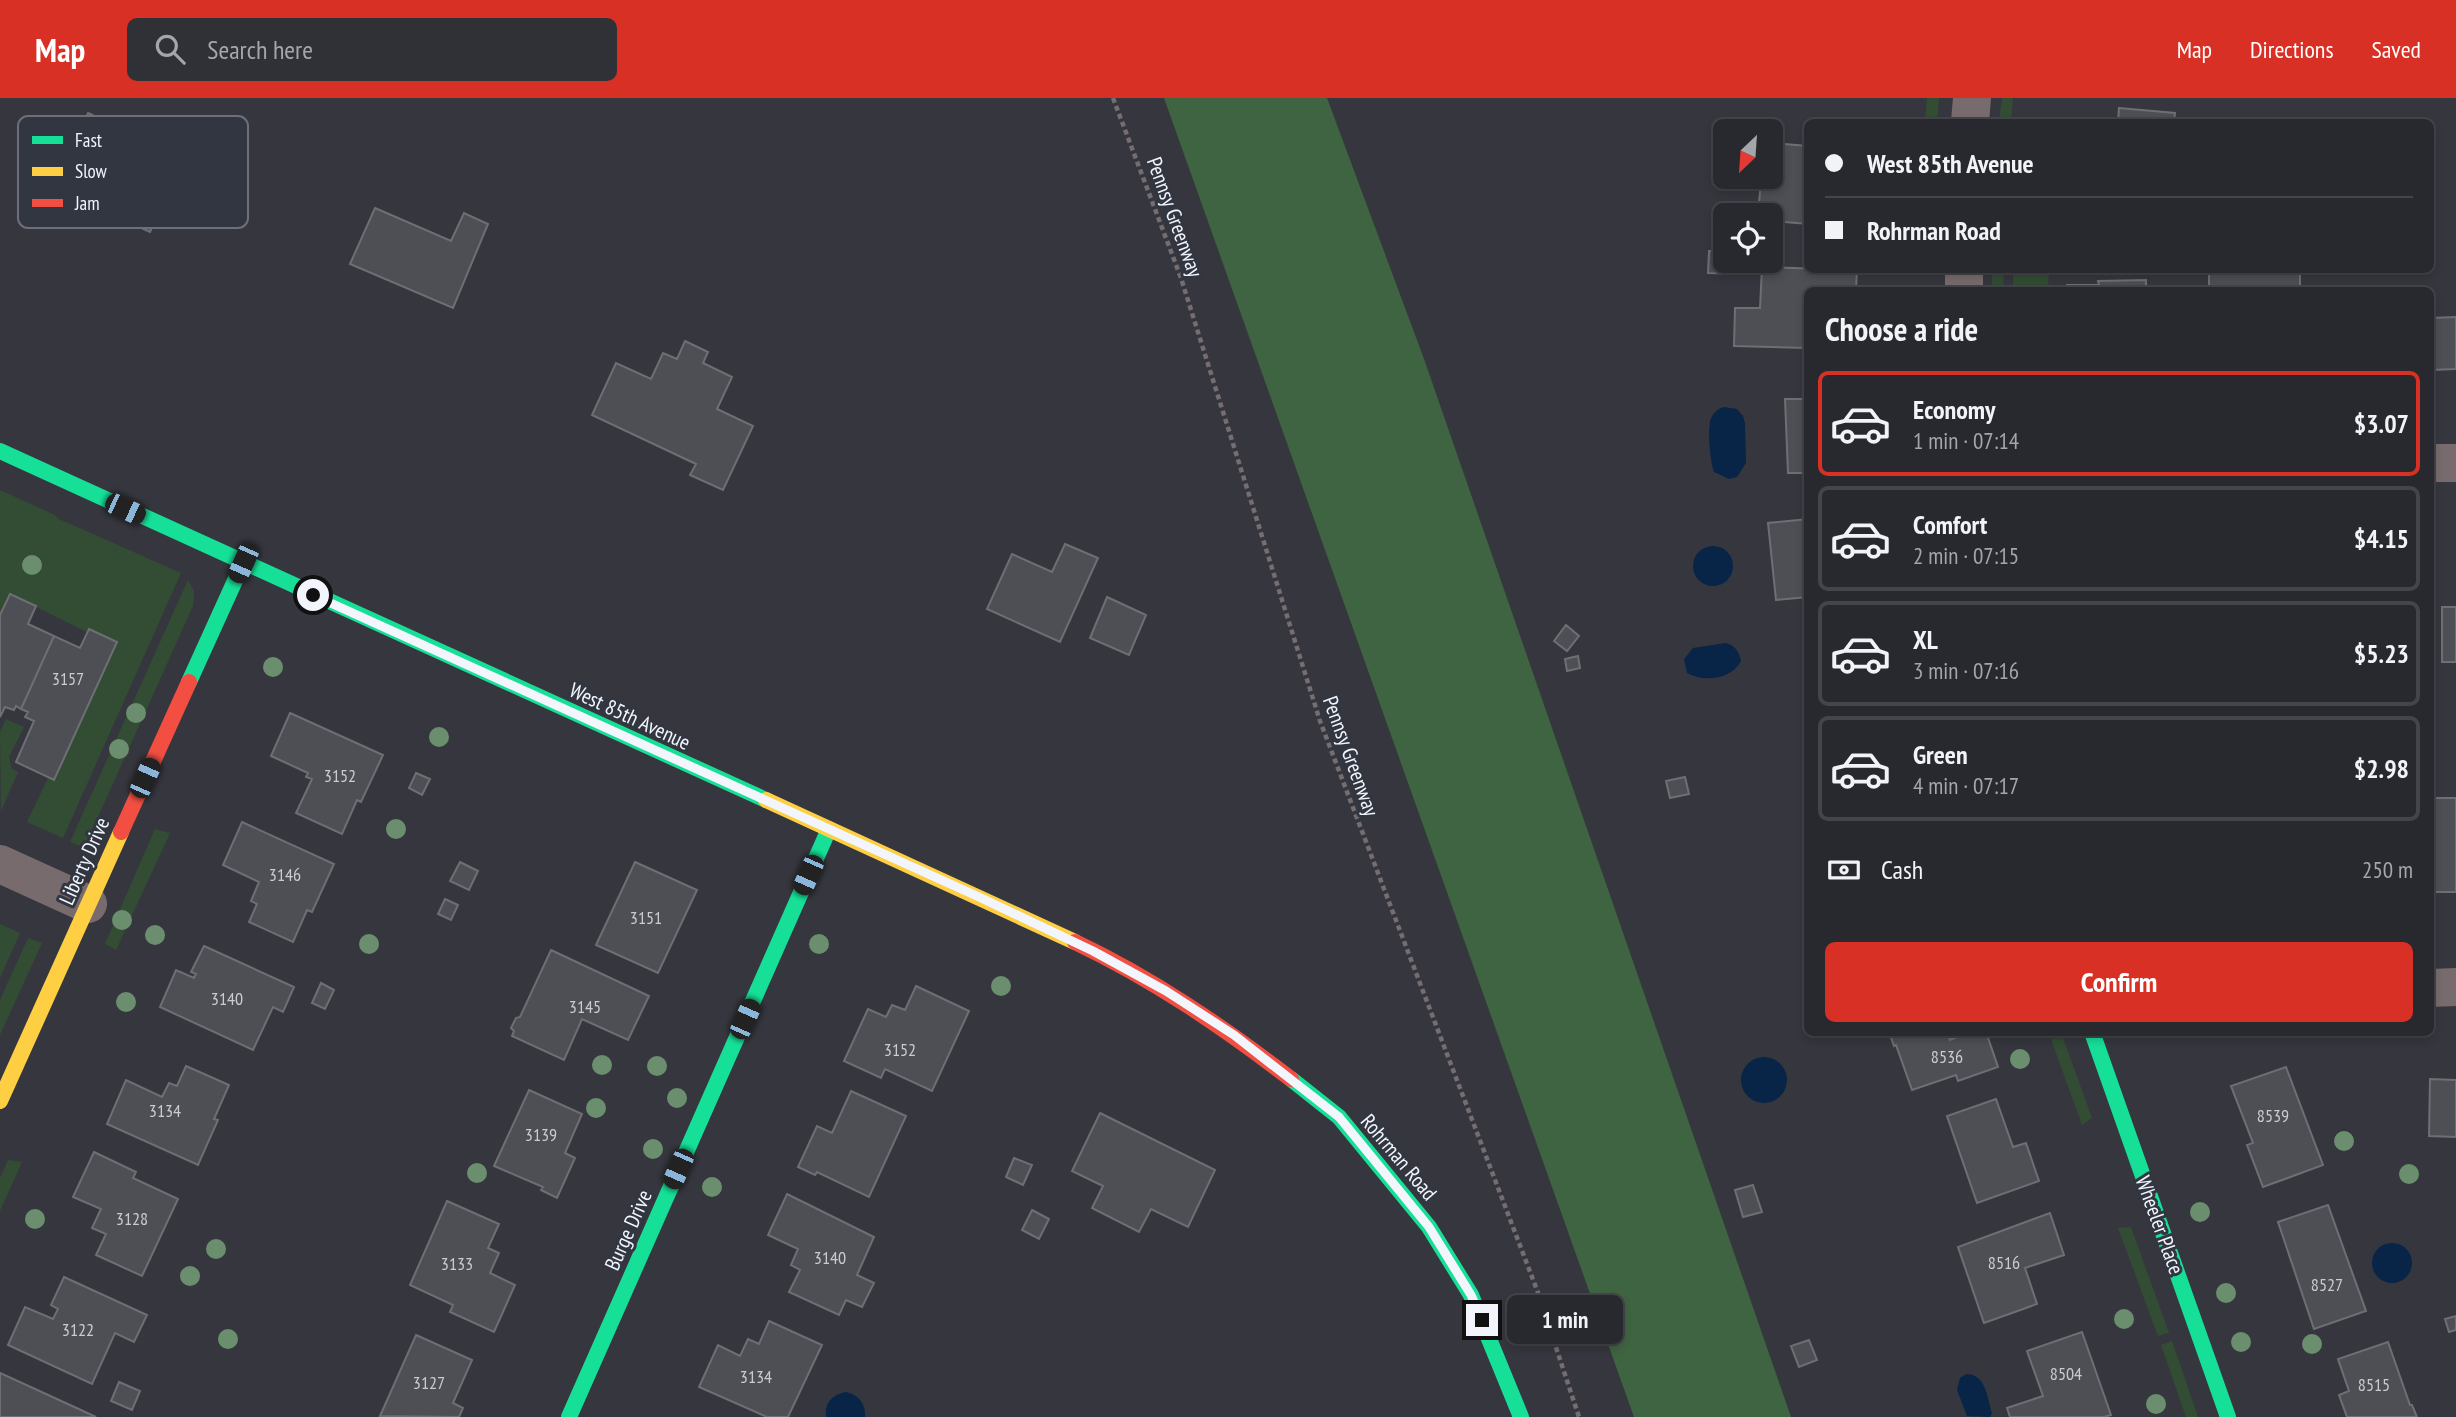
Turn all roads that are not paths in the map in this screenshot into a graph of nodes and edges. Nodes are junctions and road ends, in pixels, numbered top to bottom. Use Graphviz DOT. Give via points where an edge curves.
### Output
graph roads {
  1 [pos="1972,98"];
  2 [pos="1970,119"];
  3 [pos="0,451"];
  4 [pos="2434,463"];
  5 [pos="2456,463"];
  6 [pos="243,563"];
  7 [pos="829,829"];
  8 [pos="0,864"];
  9 [pos="88,904"];
  10 [pos="2456,987"];
  11 [pos="2434,988"];
  12 [pos="1234,1035"];
  13 [pos="2093,1036"];
  14 [pos="0,1101"];
  15 [pos="569,1417"];
  16 [pos="1521,1417"];
  17 [pos="2228,1417"];
  1 -- 2 [label="street"];
  3 -- 6 [label="street, West 85th Avenue"];
  4 -- 5 [label="street"];
  6 -- 7 [label="street, West 85th Avenue"];
  6 -- 9 [label="street, Liberty Drive"];
  7 -- 12 [label="street, West 85th Avenue" via="1093,951"];
  7 -- 15 [label="street, Burge Drive"];
  8 -- 9 [label="street"];
  9 -- 14 [label="street, Liberty Drive"];
  10 -- 11 [label="street"];
  12 -- 16 [label="street, Rohrman Road" via="1339,1117 1429,1227 1471,1295"];
  13 -- 17 [label="street, Wheeler Place"];
}
